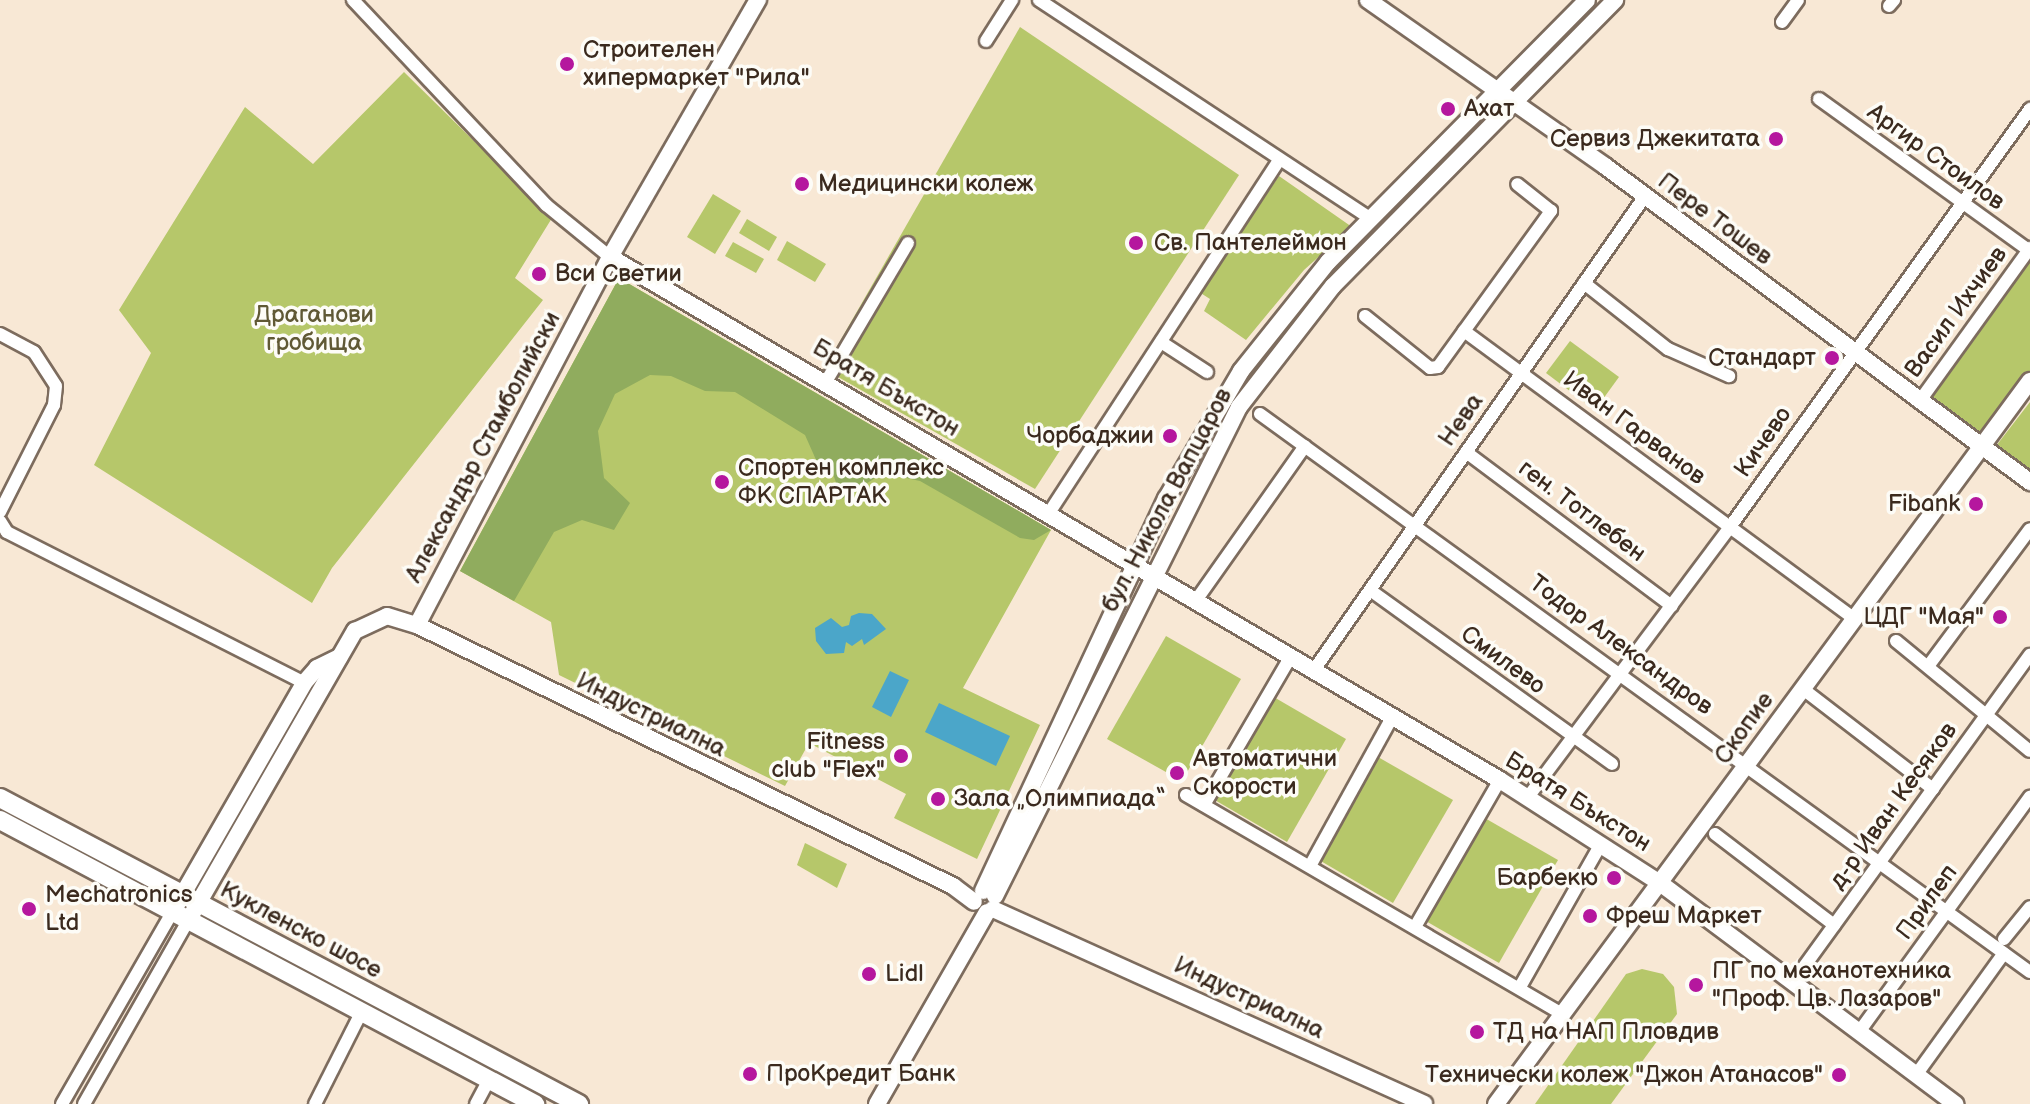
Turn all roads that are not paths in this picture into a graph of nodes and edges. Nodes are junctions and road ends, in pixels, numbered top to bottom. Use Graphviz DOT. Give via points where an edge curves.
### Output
graph roads {
  1 [pos="353,0"];
  2 [pos="758,0"];
  3 [pos="1012,0"];
  4 [pos="1039,0"];
  5 [pos="1368,0"];
  6 [pos="1587,0"];
  7 [pos="1615,0"];
  8 [pos="1798,0"];
  9 [pos="1782,22"];
  10 [pos="986,41"];
  11 [pos="1496,91"];
  12 [pos="1819,99"];
  13 [pos="1514,102"];
  14 [pos="2030,109"];
  15 [pos="1278,162"];
  16 [pos="1517,184"];
  17 [pos="1645,196"];
  18 [pos="1961,202"];
  19 [pos="1369,218"];
  20 [pos="908,243"];
  21 [pos="2029,249"];
  22 [pos="610,257"];
  23 [pos="1584,283"];
  24 [pos="1365,316"];
  25 [pos="1464,331"];
  26 [pos="0,334"];
  27 [pos="1161,342"];
  28 [pos="1853,352"];
  29 [pos="1207,372"];
  30 [pos="1522,372"];
  31 [pos="1729,376"];
  32 [pos="827,380"];
  33 [pos="2030,381"];
  34 [pos="1919,402"];
  35 [pos="1260,414"];
  36 [pos="1305,446"];
  37 [pos="1982,447"];
  38 [pos="1466,452"];
  39 [pos="2030,482"];
  40 [pos="0,512"];
  41 [pos="1049,513"];
  42 [pos="0,521"];
  43 [pos="1416,524"];
  44 [pos="1730,527"];
  45 [pos="2030,529"];
  46 [pos="1135,565"];
  47 [pos="1153,575"];
  48 [pos="1370,590"];
  49 [pos="1197,599"];
  50 [pos="1672,606"];
  51 [pos="1854,619"];
  52 [pos="417,625"];
  53 [pos="1896,641"];
  54 [pos="2030,655"];
  55 [pos="1291,656"];
  56 [pos="340,657"];
  57 [pos="1929,665"];
  58 [pos="1314,670"];
  59 [pos="1620,671"];
  60 [pos="304,683"];
  61 [pos="1803,689"];
  62 [pos="1988,713"];
  63 [pos="1391,719"];
  64 [pos="1571,736"];
  65 [pos="2030,751"];
  66 [pos="1612,764"];
  67 [pos="1746,765"];
  68 [pos="1500,780"];
  69 [pos="1933,789"];
  70 [pos="1186,795"];
  71 [pos="1528,797"];
  72 [pos="2030,797"];
  73 [pos="0,798"];
  74 [pos="1204,805"];
  75 [pos="0,820"];
  76 [pos="1715,834"];
  77 [pos="1601,844"];
  78 [pos="1880,864"];
  79 [pos="1310,866"];
  80 [pos="1660,883"];
  81 [pos="192,900"];
  82 [pos="986,902"];
  83 [pos="2030,907"];
  84 [pos="1947,911"];
  85 [pos="180,917"];
  86 [pos="1834,925"];
  87 [pos="1415,927"];
  88 [pos="2004,939"];
  89 [pos="2004,953"];
  90 [pos="2030,972"];
  91 [pos="1793,982"];
  92 [pos="1520,987"];
  93 [pos="361,1013"];
  94 [pos="1563,1014"];
  95 [pos="1859,1032"];
  96 [pos="1916,1075"];
  97 [pos="489,1080"];
  98 [pos="62,1104"];
  99 [pos="84,1104"];
  100 [pos="315,1104"];
  101 [pos="476,1104"];
  102 [pos="535,1104"];
  103 [pos="579,1104"];
  104 [pos="877,1104"];
  105 [pos="1424,1104"];
  106 [pos="1496,1104"];
  107 [pos="1955,1104"];
  1 -- 22 [label="street" via="546,205"];
  2 -- 22 [label="street, Александър Стамболийски"];
  3 -- 10 [label="street"];
  4 -- 15 [label="street"];
  5 -- 11 [label="street, Пере Тошев"];
  6 -- 11 [label="street, бул. Никола Вапцаров"];
  7 -- 13 [label="street, бул. Никола Вапцаров"];
  8 -- 9 [label="street"];
  11 -- 13 [label="street, Пере Тошев"];
  11 -- 19 [label="street, бул. Никола Вапцаров"];
  12 -- 18 [label="street, Аргир Стоилов"];
  13 -- 17 [label="street, Пере Тошев"];
  13 -- 47 [label="street, бул. Никола Вапцаров" via="1369,248 1286,343 1233,419"];
  14 -- 18 [label="street, Кичево"];
  15 -- 19 [label="street"];
  15 -- 27 [label="street"];
  16 -- 25 [label="street" via="1551,211"];
  17 -- 23 [label="street, Нева"];
  17 -- 28 [label="street, Пере Тошев"];
  18 -- 21 [label="street, Аргир Стоилов"];
  18 -- 28 [label="street, Кичево"];
  19 -- 46 [label="street, бул. Никола Вапцаров" via="1241,371 1199,438"];
  20 -- 32 [label="street"];
  21 -- 34 [label="street, Васил Ихчиев"];
  22 -- 32 [label="street, Братя Бъкстон"];
  22 -- 52 [label="street, Александър Стамболийски"];
  23 -- 30 [label="street, Нева"];
  23 -- 31 [label="street" via="1668,349"];
  24 -- 25 [label="street" via="1430,368 1438,367"];
  25 -- 30 [label="street, Иван Гарванов"];
  26 -- 40 [label="street" via="34,352 56,386 54,405"];
  27 -- 29 [label="street"];
  27 -- 41 [label="street"];
  28 -- 34 [label="street, Пере Тошев"];
  28 -- 44 [label="street, Кичево"];
  30 -- 38 [label="street, Нева"];
  30 -- 44 [label="street, Иван Гарванов"];
  32 -- 41 [label="street, Братя Бъкстон"];
  33 -- 37 [label="street, Скопие"];
  34 -- 37 [label="street, Пере Тошев"];
  35 -- 36 [label="street, Тодор Александров"];
  36 -- 43 [label="street, Тодор Александров"];
  36 -- 49 [label="street"];
  37 -- 39 [label="street, Пере Тошев"];
  37 -- 51 [label="street, Скопие"];
  38 -- 43 [label="street, Нева"];
  38 -- 50 [label="street, ген. Тотлебен"];
  41 -- 46 [label="street, Братя Бъкстон"];
  42 -- 60 [label="street" via="7,532"];
  43 -- 48 [label="street, Нева"];
  43 -- 59 [label="street, Тодор Александров"];
  44 -- 50 [label="street, Кичево"];
  44 -- 51 [label="street, Иван Гарванов"];
  45 -- 57 [label="street"];
  46 -- 47 [label="street, Братя Бъкстон"];
  46 -- 82 [label="street, бул. Никола Вапцаров"];
  47 -- 49 [label="street, Братя Бъкстон"];
  47 -- 82 [label="street, бул. Никола Вапцаров"];
  48 -- 58 [label="street, Нева"];
  48 -- 64 [label="street, Смилево"];
  49 -- 55 [label="street, Братя Бъкстон"];
  50 -- 59 [label="street, Кичево"];
  51 -- 61 [label="street, Скопие"];
  52 -- 56 [label="street, Индустриална" via="387,616 371,620 355,631"];
  52 -- 82 [label="street, Индустриална"];
  53 -- 57 [label="street"];
  54 -- 62 [label="street, д-р Иван Кесяков"];
  55 -- 58 [label="street, Братя Бъкстон"];
  55 -- 74 [label="street"];
  56 -- 60 [label="street, Индустриална" via="317,668"];
  56 -- 81 [label="street, Индустриална"];
  57 -- 62 [label="street"];
  58 -- 63 [label="street, Братя Бъкстон"];
  59 -- 64 [label="street, Кичево"];
  59 -- 67 [label="street, Тодор Александров"];
  60 -- 81 [label="street, Индустриална"];
  61 -- 67 [label="street, Скопие"];
  61 -- 69 [label="street"];
  62 -- 65 [label="street"];
  62 -- 69 [label="street, д-р Иван Кесяков"];
  63 -- 68 [label="street, Братя Бъкстон"];
  63 -- 79 [label="street"];
  64 -- 66 [label="street, Смилево"];
  64 -- 71 [label="street, Кичево"];
  67 -- 78 [label="street, Тодор Александров"];
  67 -- 80 [label="street, Скопие"];
  68 -- 71 [label="street, Братя Бъкстон"];
  68 -- 87 [label="street"];
  69 -- 78 [label="street, д-р Иван Кесяков"];
  70 -- 74 [label="street"];
  71 -- 77 [label="street, Братя Бъкстон"];
  72 -- 84 [label="street, Прилеп"];
  73 -- 81 [label="main road, Кукленско шосе"];
  74 -- 79 [label="street"];
  75 -- 85 [label="main road, Кукленско шосе"];
  76 -- 86 [label="street"];
  77 -- 80 [label="street, Братя Бъкстон"];
  77 -- 92 [label="street"];
  78 -- 84 [label="street, Тодор Александров"];
  78 -- 86 [label="street, д-р Иван Кесяков"];
  79 -- 87 [label="street"];
  80 -- 91 [label="street, Братя Бъкстон"];
  80 -- 94 [label="street, Скопие"];
  81 -- 85 [label="street"];
  81 -- 103 [label="main road, Кукленско шосе"];
  82 -- 104 [label="street, бул. Никола Вапцаров"];
  82 -- 105 [label="street, Индустриална"];
  83 -- 88 [label="street"];
  84 -- 89 [label="street, Тодор Александров"];
  84 -- 95 [label="street, Прилеп"];
  85 -- 93 [label="main road, Кукленско шосе"];
  85 -- 98 [label="street"];
  85 -- 99 [label="street"];
  86 -- 91 [label="street, д-р Иван Кесяков"];
  87 -- 92 [label="street"];
  89 -- 90 [label="street, Тодор Александров"];
  89 -- 96 [label="street"];
  91 -- 95 [label="street, Братя Бъкстон"];
  92 -- 94 [label="street"];
  93 -- 97 [label="main road, Кукленско шосе"];
  93 -- 100 [label="street"];
  94 -- 106 [label="street, Скопие"];
  95 -- 96 [label="street, Братя Бъкстон"];
  96 -- 107 [label="street, Братя Бъкстон"];
  97 -- 101 [label="street"];
  97 -- 102 [label="main road, Кукленско шосе"];
}
